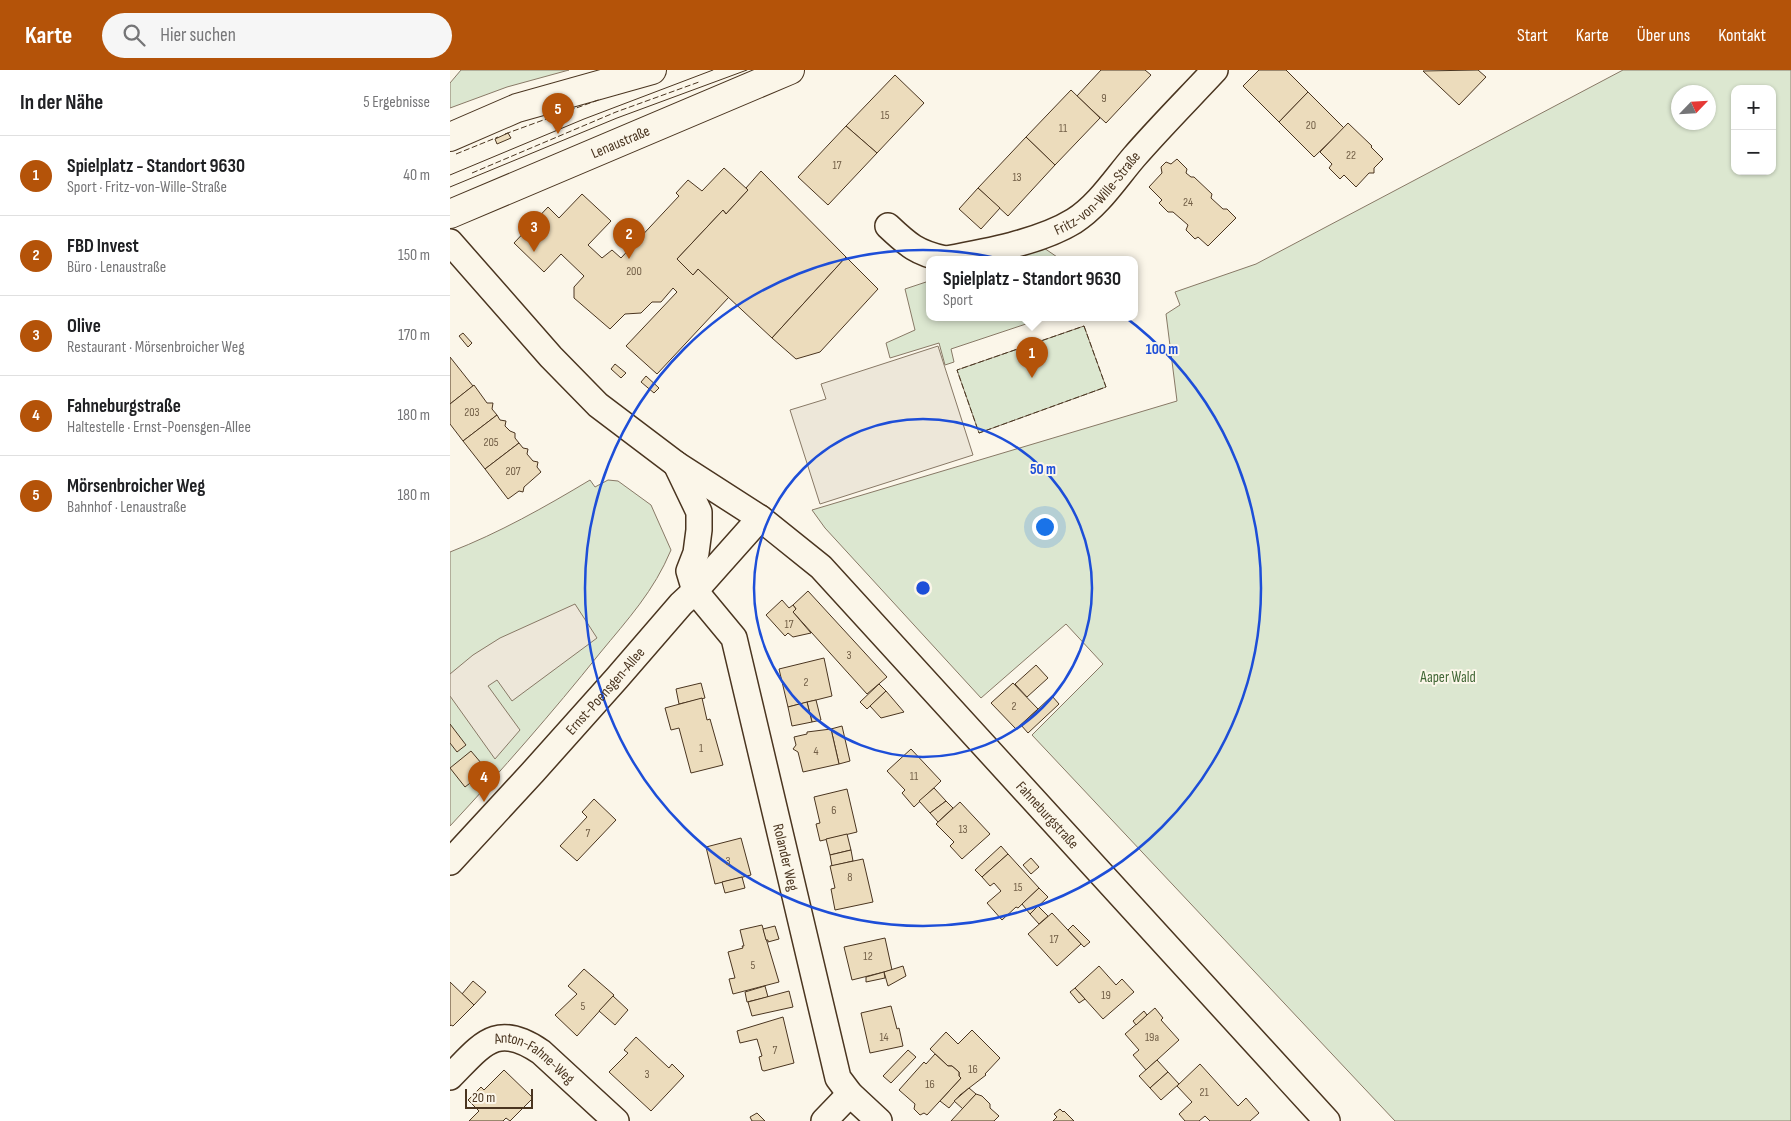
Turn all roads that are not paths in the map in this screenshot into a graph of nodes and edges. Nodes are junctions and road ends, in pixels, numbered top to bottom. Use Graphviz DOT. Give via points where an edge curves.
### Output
graph roads {
  1 [pos="652,70"];
  2 [pos="790,70"];
  3 [pos="1215,70"];
  4 [pos="450,137"];
  5 [pos="450,214"];
  6 [pos="888,226"];
  7 [pos="450,242"];
  8 [pos="928,256"];
  9 [pos="959,256"];
  10 [pos="676,464"];
  11 [pos="760,518"];
  12 [pos="695,591"];
  13 [pos="450,862"];
  14 [pos="450,1077"];
  15 [pos="850,1094"];
  16 [pos="616,1121"];
  17 [pos="824,1121"];
  18 [pos="879,1121"];
  19 [pos="1328,1121"];
  1 -- 4 [label="main road" via="517,108"];
  2 -- 5 [label="main road, Lenaustraße"];
  3 -- 9 [label="street, Fritz-von-Wille-Straße" via="1091,208 1074,221 1043,235"];
  6 -- 8 [label="street, Fritz-von-Wille-Straße" via="910,247"];
  7 -- 10 [label="street, Fahneburgstraße" via="519,322 598,405"];
  10 -- 11 [label="street, Fahneburgstraße"];
  10 -- 12 [label="street" via="699,512 696,553 689,571"];
  11 -- 12 [label="street, Ernst-Poensgen-Allee"];
  11 -- 19 [label="street, Fahneburgstraße" via="820,567 841,589"];
  12 -- 13 [label="street, Ernst-Poensgen-Allee"];
  12 -- 15 [label="street, Rolander Weg" via="734,638 838,1078"];
  14 -- 16 [label="street, Anton-Fahne-Weg" via="484,1044 500,1038 514,1038 541,1052"];
  15 -- 17 [label="street"];
  15 -- 18 [label="street, Rolander Weg"];
}
